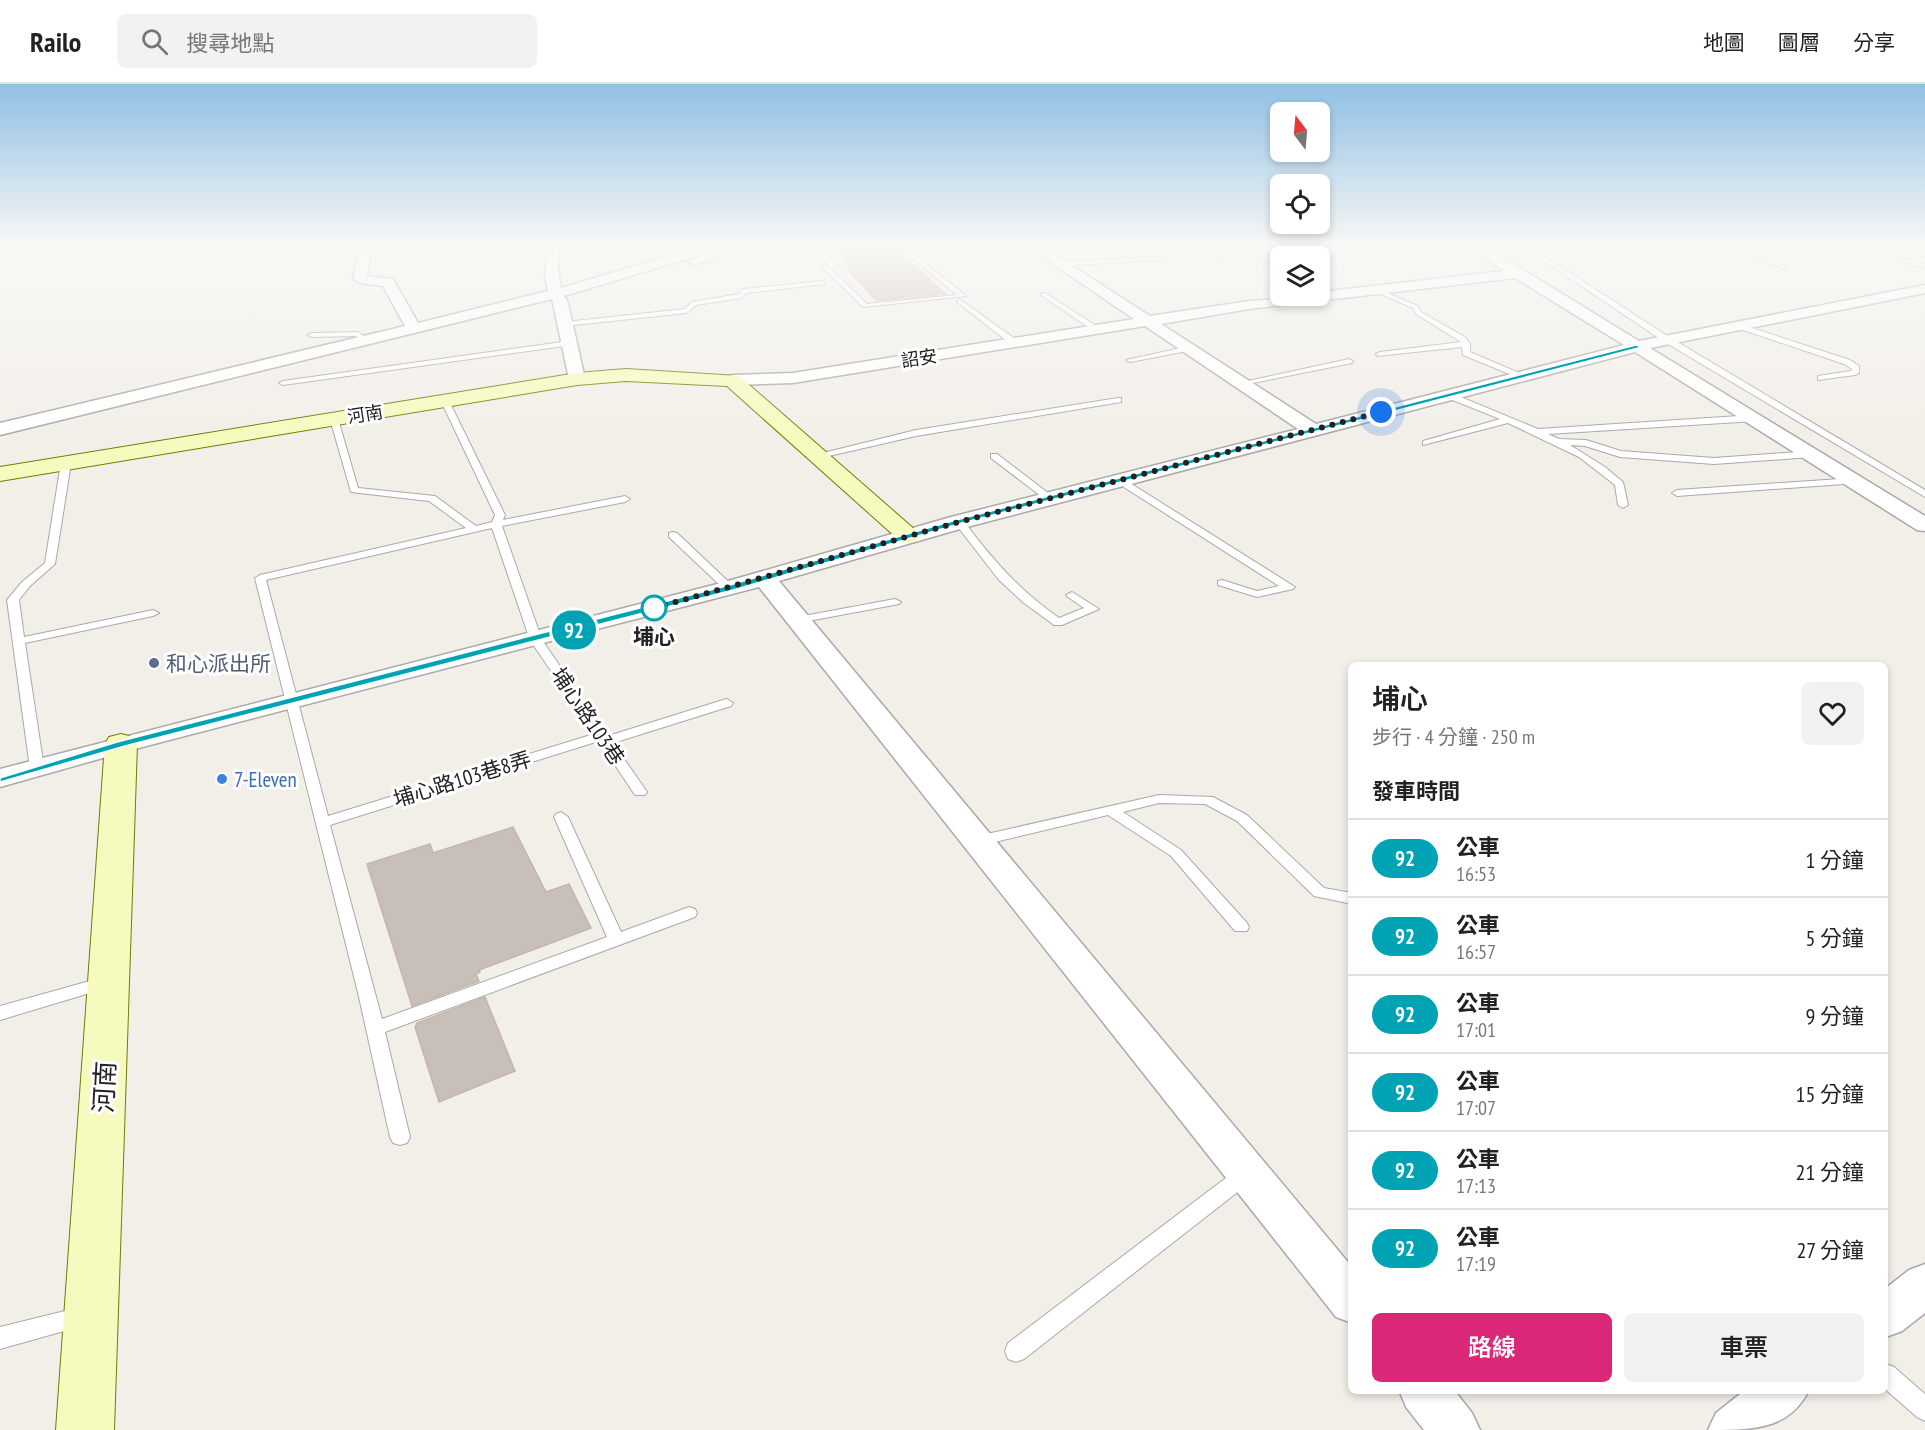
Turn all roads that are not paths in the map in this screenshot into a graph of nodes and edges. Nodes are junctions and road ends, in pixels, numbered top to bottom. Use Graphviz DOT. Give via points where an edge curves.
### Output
graph roads {
  1 [pos="403,310"];
  2 [pos="506,310"];
  3 [pos="561,310"];
  4 [pos="688,310"];
  5 [pos="971,310"];
  6 [pos="1067,310"];
  7 [pos="1133,310"];
  8 [pos="1223,310"];
  9 [pos="1417,310"];
  10 [pos="1576,310"];
  11 [pos="1622,310"];
  12 [pos="1821,310"];
  13 [pos="1149,320"];
  14 [pos="565,324"];
  15 [pos="1740,326"];
  16 [pos="414,329"];
  17 [pos="1097,329"];
  18 [pos="312,334"];
  19 [pos="1666,339"];
  20 [pos="365,341"];
  21 [pos="569,343"];
  22 [pos="1015,343"];
  23 [pos="1466,344"];
  24 [pos="1638,347"];
  25 [pos="1190,348"];
  26 [pos="1380,354"];
  27 [pos="1130,360"];
  28 [pos="1349,361"];
  29 [pos="1522,376"];
  30 [pos="1821,378"];
  31 [pos="577,379"];
  32 [pos="732,380"];
  33 [pos="283,383"];
  34 [pos="1243,383"];
  35 [pos="1448,395"];
  36 [pos="1118,400"];
  37 [pos="446,401"];
  38 [pos="1755,418"];
  39 [pos="334,419"];
  40 [pos="1508,420"];
  41 [pos="0,429"];
  42 [pos="1313,430"];
  43 [pos="1538,432"];
  44 [pos="1556,442"];
  45 [pos="1426,443"];
  46 [pos="1810,454"];
  47 [pos="816,456"];
  48 [pos="994,456"];
  49 [pos="66,463"];
  50 [pos="0,474"];
  51 [pos="1119,480"];
  52 [pos="1855,481"];
  53 [pos="1677,493"];
  54 [pos="1925,494"];
  55 [pos="1049,498"];
  56 [pos="626,499"];
  57 [pos="1623,504"];
  58 [pos="1920,517"];
  59 [pos="959,522"];
  60 [pos="496,524"];
  61 [pos="475,530"];
  62 [pos="673,535"];
  63 [pos="908,536"];
  64 [pos="765,579"];
  65 [pos="1222,583"];
  66 [pos="729,588"];
  67 [pos="1072,595"];
  68 [pos="895,602"];
  69 [pos="153,613"];
  70 [pos="798,620"];
  71 [pos="536,640"];
  72 [pos="20,641"];
  73 [pos="289,702"];
  74 [pos="727,703"];
  75 [pos="603,738"];
  76 [pos="121,744"];
  77 [pos="38,768"];
  78 [pos="0,778"];
  79 [pos="640,792"];
  80 [pos="1110,810"];
  81 [pos="561,817"];
  82 [pos="323,822"];
  83 [pos="978,841"];
  84 [pos="1348,898"];
  85 [pos="689,913"];
  86 [pos="1241,927"];
  87 [pos="616,938"];
  88 [pos="109,982"];
  89 [pos="0,1013"];
  90 [pos="377,1028"];
  91 [pos="400,1137"];
  92 [pos="1247,1173"];
  93 [pos="1925,1285"];
  94 [pos="1348,1297"];
  95 [pos="1888,1313"];
  96 [pos="92,1314"];
  97 [pos="0,1338"];
  98 [pos="1016,1351"];
  99 [pos="1888,1377"];
  100 [pos="1426,1394"];
  101 [pos="1780,1394"];
  102 [pos="1925,1409"];
  103 [pos="85,1430"];
  104 [pos="1455,1430"];
  105 [pos="1733,1430"];
  1 -- 16 [label="street"];
  2 -- 16 [label="street"];
  3 -- 14 [label="street"];
  4 -- 14 [label="lane"];
  5 -- 22 [label="lane"];
  6 -- 17 [label="lane"];
  7 -- 13 [label="street"];
  8 -- 13 [label="street, 詔安"];
  9 -- 23 [label="lane"];
  10 -- 24 [label="street"];
  11 -- 19 [label="lane"];
  12 -- 15 [label="street"];
  13 -- 17 [label="street, 詔安"];
  13 -- 25 [label="street"];
  14 -- 21 [label="street"];
  15 -- 19 [label="street"];
  15 -- 30 [label="lane" via="1856,368 1855,373"];
  16 -- 20 [label="street"];
  17 -- 22 [label="street, 詔安"];
  18 -- 20 [label="lane" via="357,334"];
  19 -- 24 [label="street"];
  19 -- 54 [label="lane"];
  20 -- 41 [label="street"];
  21 -- 31 [label="street"];
  21 -- 33 [label="lane"];
  22 -- 32 [label="street, 詔安" via="794,378"];
  23 -- 26 [label="lane"];
  23 -- 29 [label="lane" via="1466,353"];
  24 -- 29 [label="street"];
  24 -- 38 [label="street"];
  25 -- 27 [label="lane"];
  25 -- 34 [label="street"];
  28 -- 34 [label="lane"];
  29 -- 35 [label="street"];
  31 -- 32 [label="street, 河南" via="626,375"];
  31 -- 37 [label="street, 河南"];
  32 -- 47 [label="street"];
  34 -- 42 [label="street"];
  35 -- 40 [label="lane"];
  35 -- 42 [label="street"];
  36 -- 47 [label="lane" via="915,433"];
  37 -- 39 [label="street, 河南"];
  37 -- 60 [label="lane, 埔心路103巷" via="500,515"];
  38 -- 43 [label="lane"];
  38 -- 46 [label="street"];
  39 -- 49 [label="street, 河南"];
  39 -- 61 [label="lane" via="354,490 432,498"];
  40 -- 43 [label="lane"];
  40 -- 45 [label="lane"];
  42 -- 51 [label="street"];
  43 -- 44 [label="lane"];
  44 -- 46 [label="lane" via="1586,443 1620,454 1714,461"];
  44 -- 57 [label="lane" via="1605,470 1620,484"];
  46 -- 52 [label="street"];
  47 -- 63 [label="street"];
  48 -- 55 [label="lane"];
  49 -- 50 [label="street, 河南"];
  49 -- 72 [label="lane" via="50,564 13,600"];
  51 -- 55 [label="street"];
  51 -- 65 [label="lane" via="1289,587 1257,594"];
  52 -- 53 [label="lane"];
  52 -- 58 [label="street"];
  55 -- 59 [label="street"];
  56 -- 60 [label="lane"];
  59 -- 63 [label="street"];
  59 -- 67 [label="lane" via="1000,577 1028,603 1058,622 1093,609"];
  60 -- 61 [label="lane"];
  60 -- 71 [label="lane, 埔心路103巷"];
  61 -- 73 [label="lane" via="260,578"];
  62 -- 66 [label="lane"];
  63 -- 64 [label="street"];
  64 -- 66 [label="street"];
  64 -- 70 [label="street"];
  66 -- 71 [label="street"];
  68 -- 70 [label="lane"];
  69 -- 72 [label="lane"];
  70 -- 83 [label="street"];
  71 -- 73 [label="street"];
  71 -- 75 [label="lane, 埔心路103巷"];
  72 -- 77 [label="lane"];
  73 -- 76 [label="street"];
  73 -- 82 [label="lane"];
  74 -- 75 [label="lane, 埔心路103巷8弄"];
  75 -- 79 [label="lane, 埔心路103巷"];
  75 -- 82 [label="lane, 埔心路103巷8弄"];
  76 -- 77 [label="street"];
  76 -- 88 [label="street, 河南"];
  77 -- 78 [label="street"];
  80 -- 83 [label="lane"];
  80 -- 84 [label="lane" via="1159,799 1208,800 1242,818 1319,892"];
  80 -- 86 [label="lane" via="1176,853"];
  81 -- 87 [label="lane"];
  82 -- 90 [label="lane"];
  83 -- 92 [label="street"];
  85 -- 87 [label="lane"];
  87 -- 90 [label="lane"];
  88 -- 89 [label="lane"];
  88 -- 96 [label="street, 河南"];
  90 -- 91 [label="lane"];
  92 -- 94 [label="street"];
  92 -- 98 [label="lane"];
  93 -- 95 [label="street"];
  96 -- 97 [label="lane"];
  96 -- 103 [label="street, 河南"];
  99 -- 102 [label="lane"];
  100 -- 104 [label="street"];
  101 -- 105 [label="street"];
}
